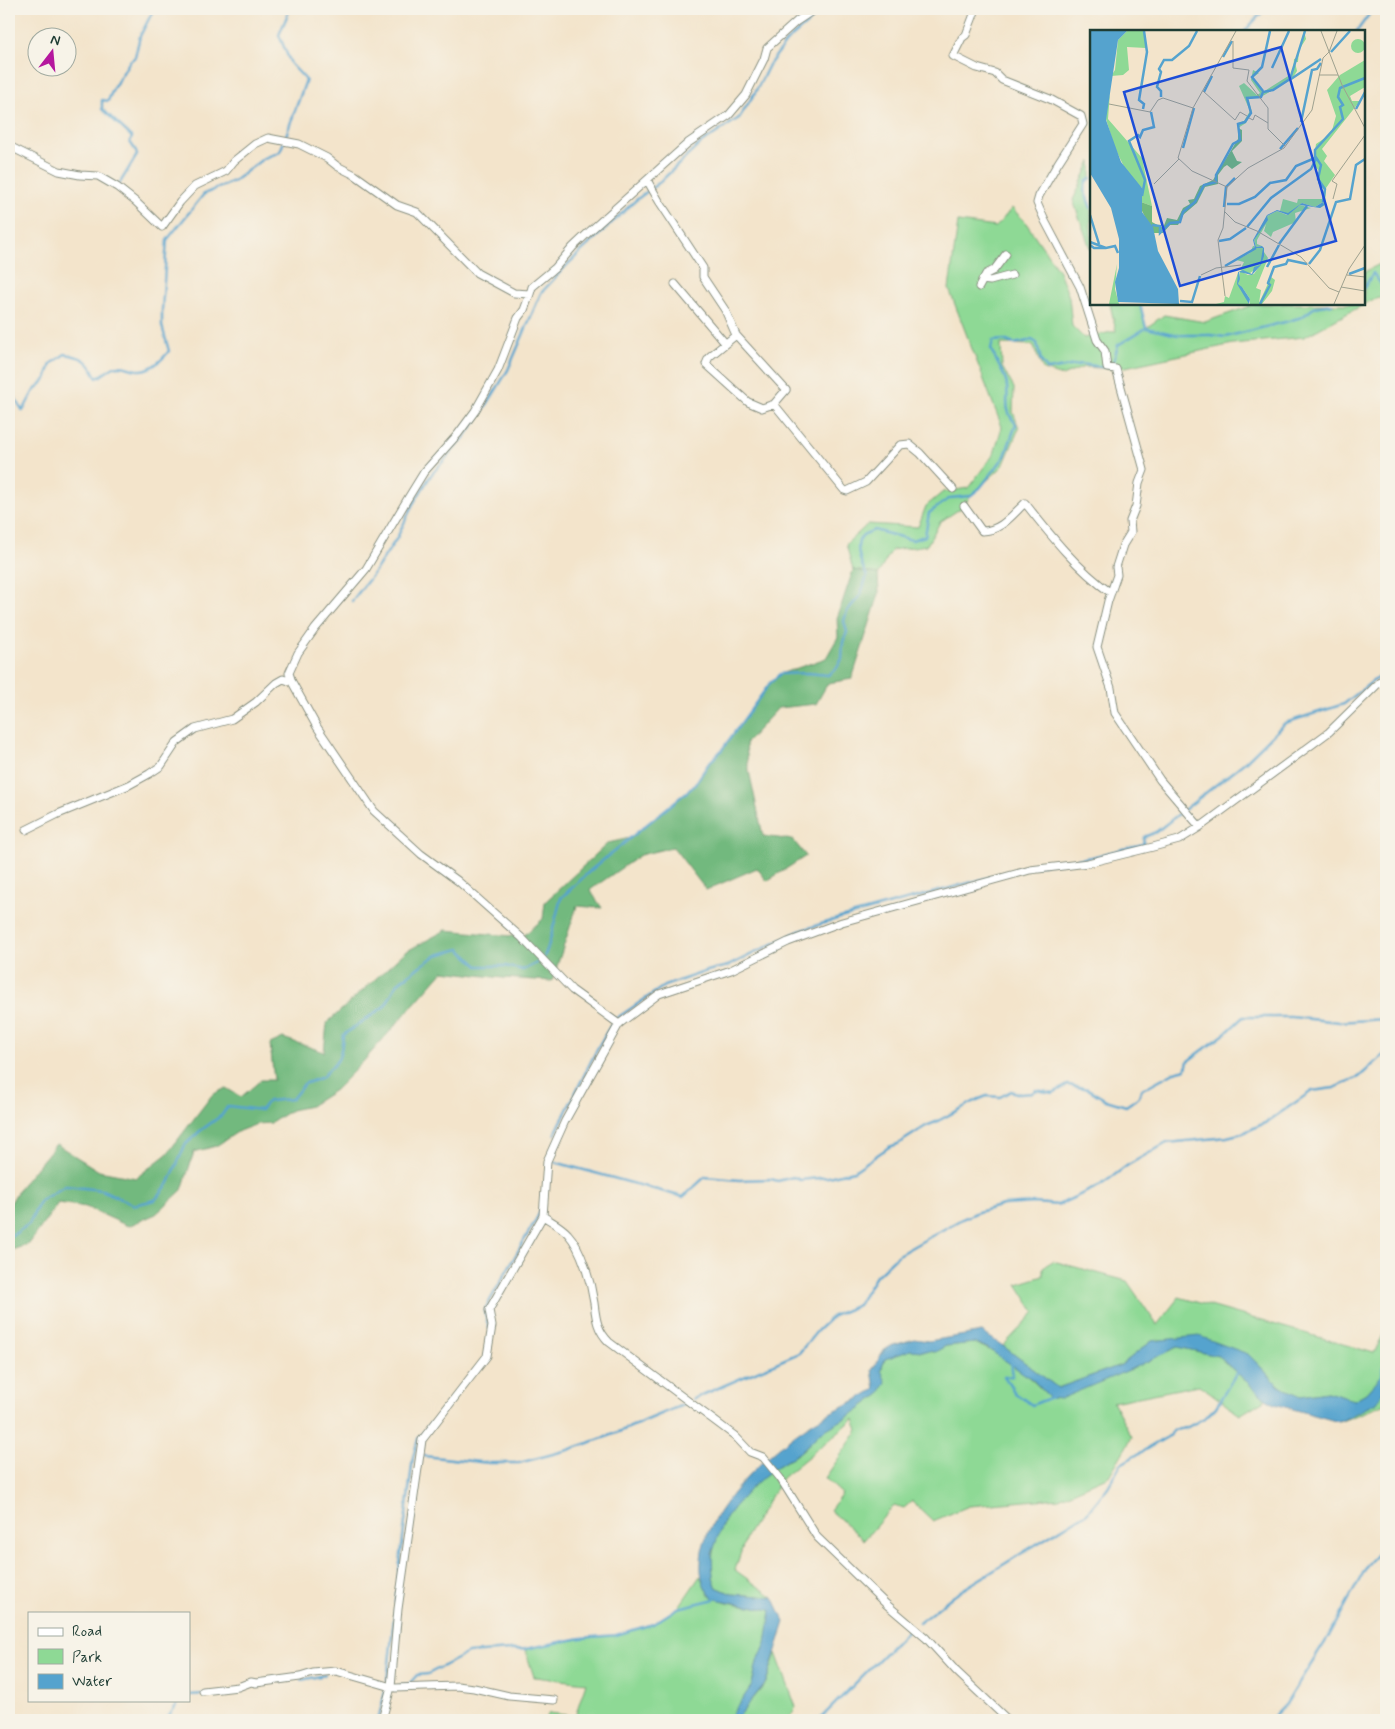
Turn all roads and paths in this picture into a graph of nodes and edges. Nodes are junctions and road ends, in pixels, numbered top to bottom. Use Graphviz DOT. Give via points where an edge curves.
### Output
graph roads {
  1 [pos="815,9"];
  2 [pos="976,9"];
  3 [pos="9,146"];
  4 [pos="648,180"];
  5 [pos="1006,254"];
  6 [pos="1012,275"];
  7 [pos="675,284"];
  8 [pos="530,294"];
  9 [pos="736,335"];
  10 [pos="725,343"];
  11 [pos="774,404"];
  12 [pos="953,490"];
  13 [pos="964,506"];
  14 [pos="1111,593"];
  15 [pos="1386,676"];
  16 [pos="292,682"];
  17 [pos="1200,827"];
  18 [pos="26,830"];
  19 [pos="619,1024"];
  20 [pos="543,1216"];
  21 [pos="391,1687"];
  22 [pos="203,1691"];
  23 [pos="554,1700"];
  24 [pos="382,1720"];
  25 [pos="1008,1720"];
  1 -- 4 [label="street" via="767,48 746,94 729,115 688,143"];
  2 -- 14 [label="street" via="953,56 1050,99 1081,116 1083,124 1037,203 1080,287 1097,340 1105,351 1107,368 1116,369 1144,465 1130,521 1131,532 1123,545"];
  3 -- 8 [label="street" via="60,170 98,176 136,202 162,227 196,186 226,171 255,144 268,138 299,144 355,175 397,205 417,212 477,273 514,293"];
  4 -- 8 [label="street" via="532,287"];
  4 -- 9 [label="street" via="703,268 703,277 725,310"];
  5 -- 6 [label="street" via="994,270 986,274 981,284"];
  7 -- 10 [label="street"];
  8 -- 16 [label="street" via="488,390 458,434 424,472 366,569 298,653 289,673"];
  9 -- 10 [label="street"];
  9 -- 11 [label="street" via="786,390"];
  10 -- 11 [label="street" via="706,364 748,402 762,408"];
  11 -- 12 [label="street" via="844,490 866,482 900,445 909,444"];
  13 -- 14 [label="street" via="982,531 991,531 1025,504 1065,552"];
  14 -- 17 [label="street" via="1097,647 1111,688 1115,713 1160,780"];
  15 -- 17 [label="street" via="1328,732"];
  16 -- 18 [label="street" via="283,679 232,718 195,729 177,742 161,766 149,774"];
  16 -- 19 [label="street" via="317,727 374,811 522,938 572,990"];
  17 -- 19 [label="street" via="1179,840 1153,847 1088,864 1030,870 842,922 788,942 731,970 659,994"];
  19 -- 20 [label="street" via="547,1161"];
  20 -- 21 [label="street" via="489,1310 492,1326 487,1356 422,1440 398,1609"];
  20 -- 25 [label="street" via="570,1236 581,1256 589,1277 596,1321 609,1342 736,1436 750,1452 763,1457 817,1537"];
  21 -- 22 [label="street" via="336,1671"];
  21 -- 23 [label="street" via="457,1686"];
  21 -- 24 [label="street"];
}
